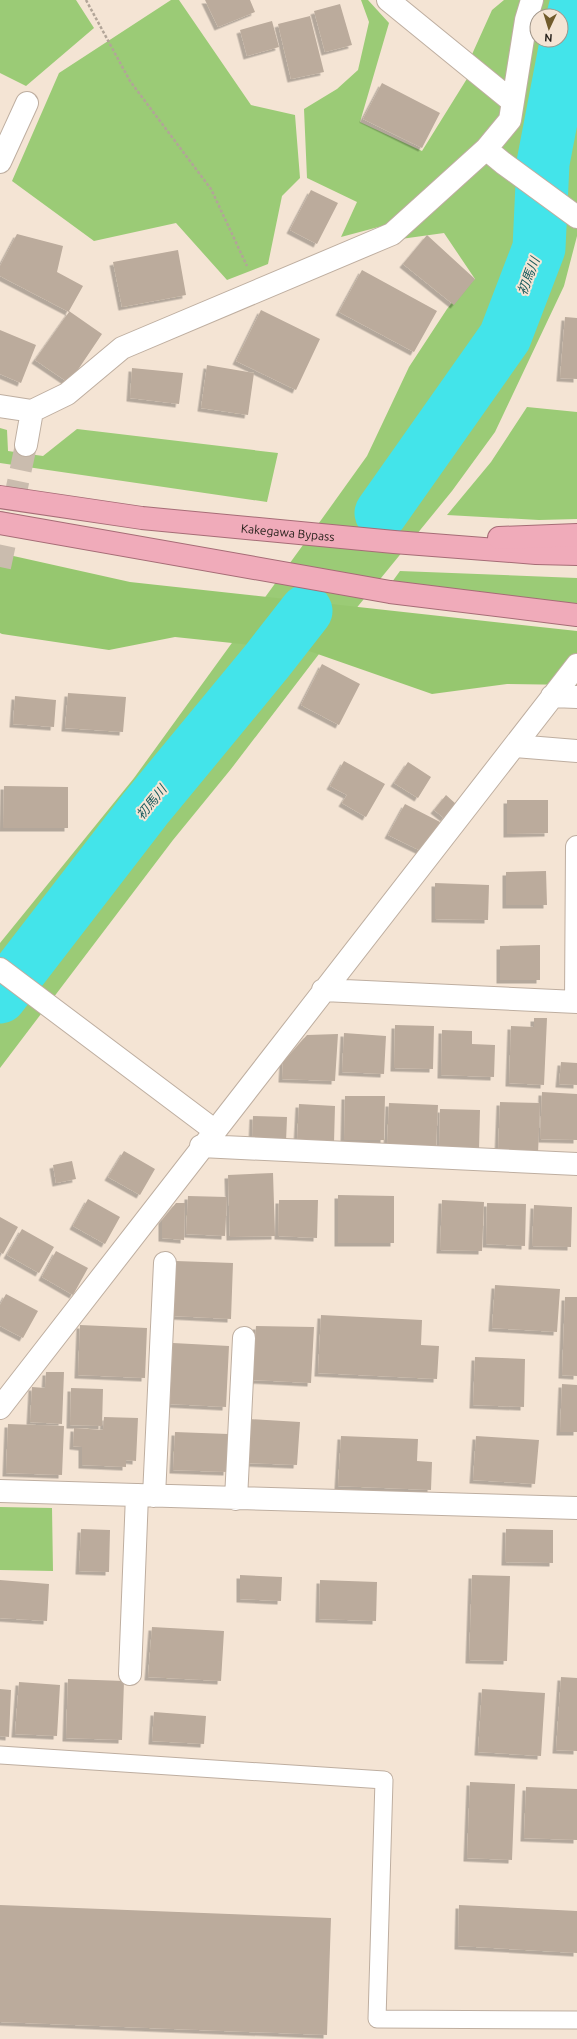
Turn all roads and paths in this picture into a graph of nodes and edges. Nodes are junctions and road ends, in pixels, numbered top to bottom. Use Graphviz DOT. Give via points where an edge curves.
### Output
graph roads {
  1 [pos="86,0"];
  2 [pos="388,0"];
  3 [pos="532,0"];
  4 [pos="513,102"];
  5 [pos="27,103"];
  6 [pos="486,149"];
  7 [pos="0,162"];
  8 [pos="577,217"];
  9 [pos="258,290"];
  10 [pos="0,406"];
  11 [pos="32,411"];
  12 [pos="26,445"];
  13 [pos="0,497"];
  14 [pos="0,523"];
  15 [pos="577,535"];
  16 [pos="394,542"];
  17 [pos="577,554"];
  18 [pos="577,615"];
  19 [pos="577,665"];
  20 [pos="552,696"];
  21 [pos="577,697"];
  22 [pos="515,746"];
  23 [pos="577,751"];
  24 [pos="577,848"];
  25 [pos="0,969"];
  26 [pos="323,990"];
  27 [pos="576,1002"];
  28 [pos="208,1138"];
  29 [pos="577,1164"];
  30 [pos="165,1263"];
  31 [pos="244,1338"];
  32 [pos="0,1408"];
  33 [pos="0,1491"];
  34 [pos="146,1496"];
  35 [pos="236,1498"];
  36 [pos="577,1508"];
  37 [pos="130,1674"];
  38 [pos="0,1755"];
  39 [pos="577,2020"];
  1 -- 9 [label="path" via="130,81 211,190"];
  2 -- 4 [label="street"];
  3 -- 4 [label="street" via="526,20"];
  4 -- 6 [label="street" via="510,120"];
  5 -- 7 [label="street"];
  6 -- 8 [label="street"];
  6 -- 9 [label="street" via="392,234"];
  9 -- 11 [label="street" via="122,348 67,394"];
  10 -- 11 [label="street"];
  11 -- 12 [label="street"];
  13 -- 16 [label="highway, Kakegawa Bypass" via="142,518"];
  14 -- 18 [label="highway" via="390,592"];
  15 -- 16 [label="highway"];
  16 -- 17 [label="highway, Kakegawa Bypass"];
  19 -- 20 [label="street"];
  20 -- 21 [label="street"];
  20 -- 22 [label="street"];
  22 -- 23 [label="street"];
  22 -- 26 [label="street"];
  24 -- 27 [label="street"];
  25 -- 28 [label="street" via="46,1003"];
  26 -- 27 [label="street"];
  26 -- 28 [label="street"];
  28 -- 29 [label="street"];
  28 -- 32 [label="street"];
  30 -- 34 [label="street"];
  31 -- 35 [label="street"];
  33 -- 34 [label="street"];
  34 -- 35 [label="street"];
  34 -- 37 [label="street"];
  35 -- 36 [label="street"];
  38 -- 39 [label="lane" via="384,1780 377,2019"];
}
